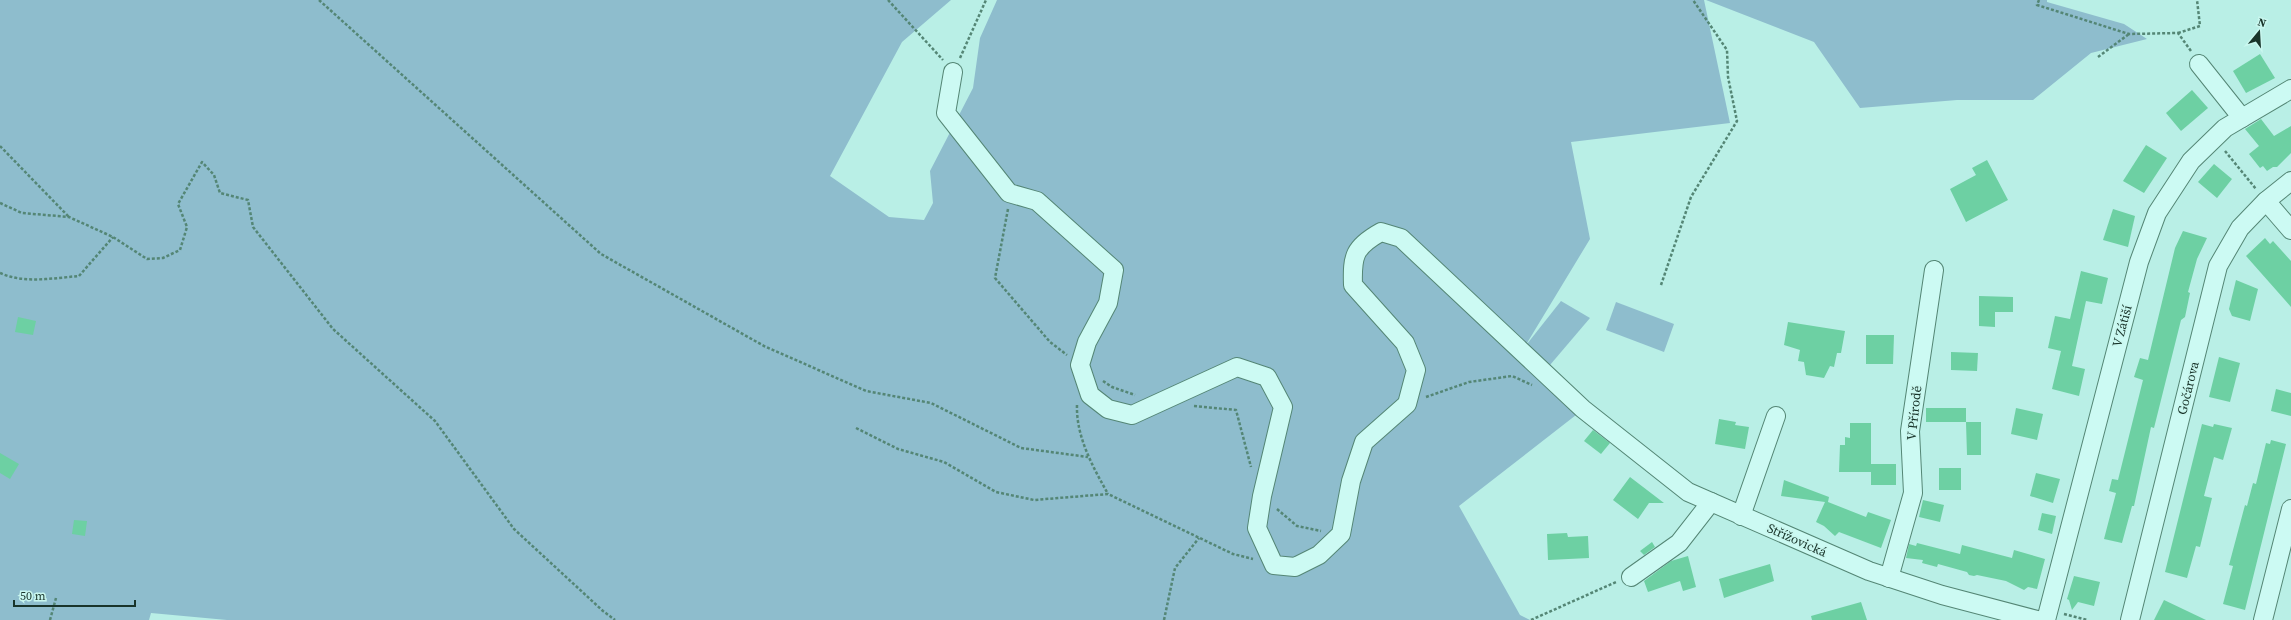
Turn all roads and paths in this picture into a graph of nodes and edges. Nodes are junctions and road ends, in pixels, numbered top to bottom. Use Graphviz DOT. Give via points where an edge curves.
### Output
graph roads {
  1 [pos="319,0"];
  2 [pos="888,0"];
  3 [pos="986,0"];
  4 [pos="1693,0"];
  5 [pos="2039,0"];
  6 [pos="2196,0"];
  7 [pos="2178,32"];
  8 [pos="2129,34"];
  9 [pos="2098,57"];
  10 [pos="2199,64"];
  11 [pos="953,72"];
  12 [pos="2291,88"];
  13 [pos="2242,118"];
  14 [pos="2214,138"];
  15 [pos="0,146"];
  16 [pos="2291,181"];
  17 [pos="2252,184"];
  18 [pos="1009,193"];
  19 [pos="2266,201"];
  20 [pos="0,203"];
  21 [pos="69,217"];
  22 [pos="2291,230"];
  23 [pos="113,237"];
  24 [pos="1934,270"];
  25 [pos="0,273"];
  26 [pos="1661,285"];
  27 [pos="1080,365"];
  28 [pos="1533,386"];
  29 [pos="1078,403"];
  30 [pos="1159,404"];
  31 [pos="1407,404"];
  32 [pos="1188,406"];
  33 [pos="1776,416"];
  34 [pos="856,428"];
  35 [pos="1088,457"];
  36 [pos="1252,469"];
  37 [pos="1108,494"];
  38 [pos="1262,496"];
  39 [pos="1711,502"];
  40 [pos="2291,509"];
  41 [pos="1741,516"];
  42 [pos="1340,534"];
  43 [pos="1199,538"];
  44 [pos="1274,565"];
  45 [pos="1631,577"];
  46 [pos="1889,578"];
  47 [pos="56,598"];
  48 [pos="2051,616"];
  49 [pos="50,620"];
  50 [pos="615,620"];
  51 [pos="1164,620"];
  52 [pos="1531,620"];
  53 [pos="2037,620"];
  54 [pos="2087,620"];
  55 [pos="2130,620"];
  56 [pos="2263,620"];
  1 -- 35 [label="path" via="601,254 764,346 866,391 931,404 1021,448"];
  2 -- 11 [label="path"];
  3 -- 11 [label="path"];
  4 -- 26 [label="path" via="1727,50 1728,77 1737,122 1691,197"];
  5 -- 8 [label="path" via="2037,5"];
  6 -- 7 [label="path" via="2200,26"];
  7 -- 8 [label="path"];
  7 -- 10 [label="path"];
  8 -- 9 [label="path"];
  10 -- 13 [label="street"];
  11 -- 18 [label="street" via="946,113"];
  12 -- 13 [label="street, V Zátiší"];
  13 -- 14 [label="street, V Zátiší"];
  14 -- 17 [label="path"];
  14 -- 48 [label="street, V Zátiší" via="2191,162 2157,213 2139,262"];
  15 -- 21 [label="path"];
  16 -- 19 [label="street, Gočárova"];
  18 -- 27 [label="path" via="995,278 1050,342"];
  18 -- 27 [label="street" via="1037,201 1114,270 1108,303 1087,342"];
  19 -- 22 [label="street"];
  19 -- 55 [label="street, Gočárova" via="2240,228 2218,266"];
  20 -- 21 [label="path" via="22,213"];
  21 -- 23 [label="path"];
  23 -- 25 [label="path" via="79,276 43,279 10,277"];
  23 -- 50 [label="path" via="147,259 163,258 180,250 187,227 178,204 202,162 214,175 220,193 248,200 253,227 333,329 435,421 514,529"];
  24 -- 46 [label="street, V Přírodě" via="1910,431 1913,493"];
  27 -- 30 [label="path" via="1112,387"];
  27 -- 30 [label="street" via="1090,395 1108,409 1132,415"];
  28 -- 31 [label="path" via="1512,376 1469,382"];
  29 -- 35 [label="path" via="1077,418"];
  30 -- 38 [label="street" via="1237,367 1267,377 1283,407"];
  31 -- 39 [label="street, Střížovická" via="1416,370 1404,343 1353,285 1352,262 1363,242 1381,232 1401,238 1583,409 1688,492"];
  31 -- 42 [label="street" via="1364,442 1351,480"];
  32 -- 36 [label="path" via="1236,410 1246,456"];
  33 -- 41 [label="street"];
  34 -- 37 [label="path" via="898,449 944,462 996,492 1034,500"];
  35 -- 37 [label="path"];
  37 -- 43 [label="path"];
  38 -- 42 [label="path" via="1297,526"];
  38 -- 44 [label="street" via="1257,528"];
  39 -- 41 [label="street, Střížovická"];
  39 -- 45 [label="street" via="1679,543"];
  40 -- 56 [label="street"];
  41 -- 46 [label="street, Střížovická"];
  42 -- 44 [label="street" via="1319,555 1295,567"];
  43 -- 44 [label="path" via="1232,554"];
  43 -- 51 [label="path" via="1175,568"];
  45 -- 52 [label="path" via="1597,589"];
  46 -- 53 [label="street, Střížovická"];
  47 -- 49 [label="path"];
  48 -- 54 [label="path"];
}
